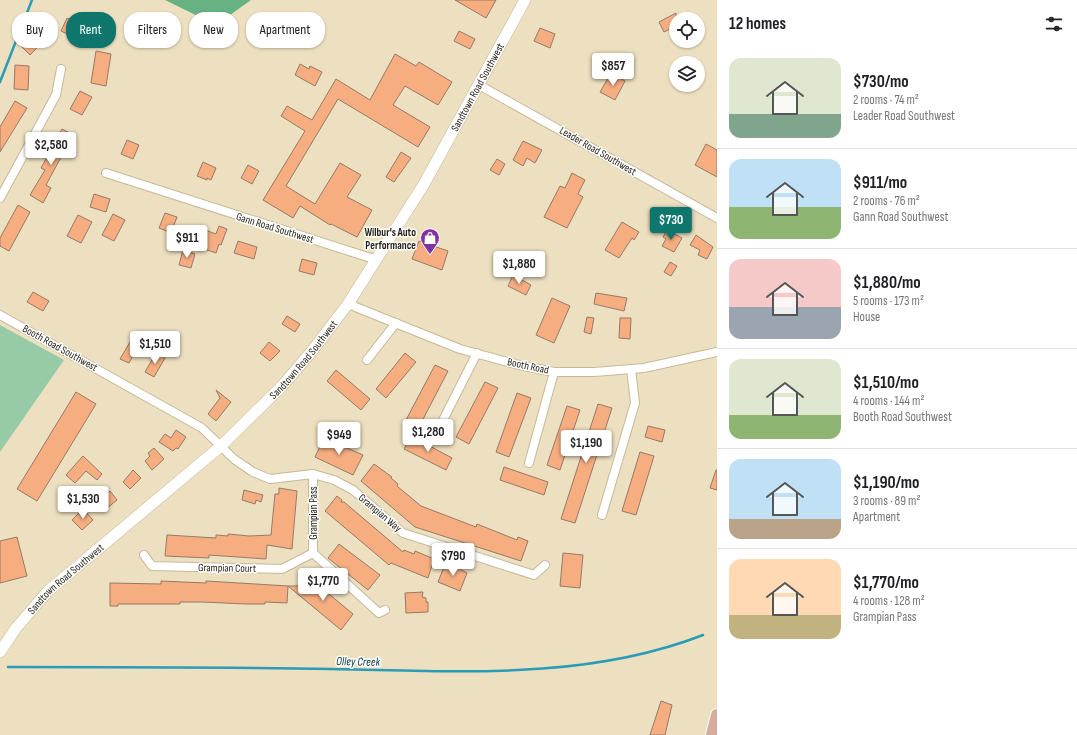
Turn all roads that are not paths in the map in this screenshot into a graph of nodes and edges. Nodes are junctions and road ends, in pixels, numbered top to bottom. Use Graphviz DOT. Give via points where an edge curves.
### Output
graph roads {
  1 [pos="525,0"];
  2 [pos="61,70"];
  3 [pos="479,85"];
  4 [pos="106,173"];
  5 [pos="0,198"];
  6 [pos="717,218"];
  7 [pos="377,260"];
  8 [pos="348,304"];
  9 [pos="0,315"];
  10 [pos="396,323"];
  11 [pos="717,352"];
  12 [pos="477,353"];
  13 [pos="367,360"];
  14 [pos="631,369"];
  15 [pos="554,372"];
  16 [pos="436,434"];
  17 [pos="221,446"];
  18 [pos="529,463"];
  19 [pos="313,474"];
  20 [pos="602,515"];
  21 [pos="313,553"];
  22 [pos="144,554"];
  23 [pos="545,565"];
  24 [pos="384,610"];
  25 [pos="0,652"];
  26 [pos="717,715"];
  27 [pos="712,735"];
  1 -- 3 [label="street, Sandtown Road Southwest"];
  2 -- 5 [label="street" via="56,95"];
  3 -- 6 [label="street, Leader Road Southwest"];
  3 -- 7 [label="street, Sandtown Road Southwest" via="427,179"];
  4 -- 7 [label="street, Gann Road Southwest"];
  7 -- 8 [label="street, Sandtown Road Southwest"];
  8 -- 10 [label="street, Booth Road"];
  8 -- 17 [label="street, Sandtown Road Southwest" via="282,386"];
  9 -- 17 [label="street, Booth Road Southwest" via="202,428"];
  10 -- 12 [label="street, Booth Road" via="460,349"];
  10 -- 13 [label="street"];
  11 -- 14 [label="street, Booth Road"];
  12 -- 15 [label="street, Booth Road" via="519,366"];
  12 -- 16 [label="street"];
  14 -- 15 [label="street, Booth Road"];
  14 -- 20 [label="street" via="635,403"];
  15 -- 18 [label="street"];
  17 -- 19 [label="street, Grampian Way" via="253,472 270,479"];
  17 -- 25 [label="street, Sandtown Road Southwest" via="48,591 16,628"];
  19 -- 21 [label="street, Grampian Pass"];
  19 -- 23 [label="street, Grampian Way" via="334,480 353,490 403,533 534,575"];
  21 -- 22 [label="street, Grampian Court" via="282,569 152,566"];
  21 -- 24 [label="street, Grampian Pass" via="379,613"];
  26 -- 27 [label="main road"];
}
